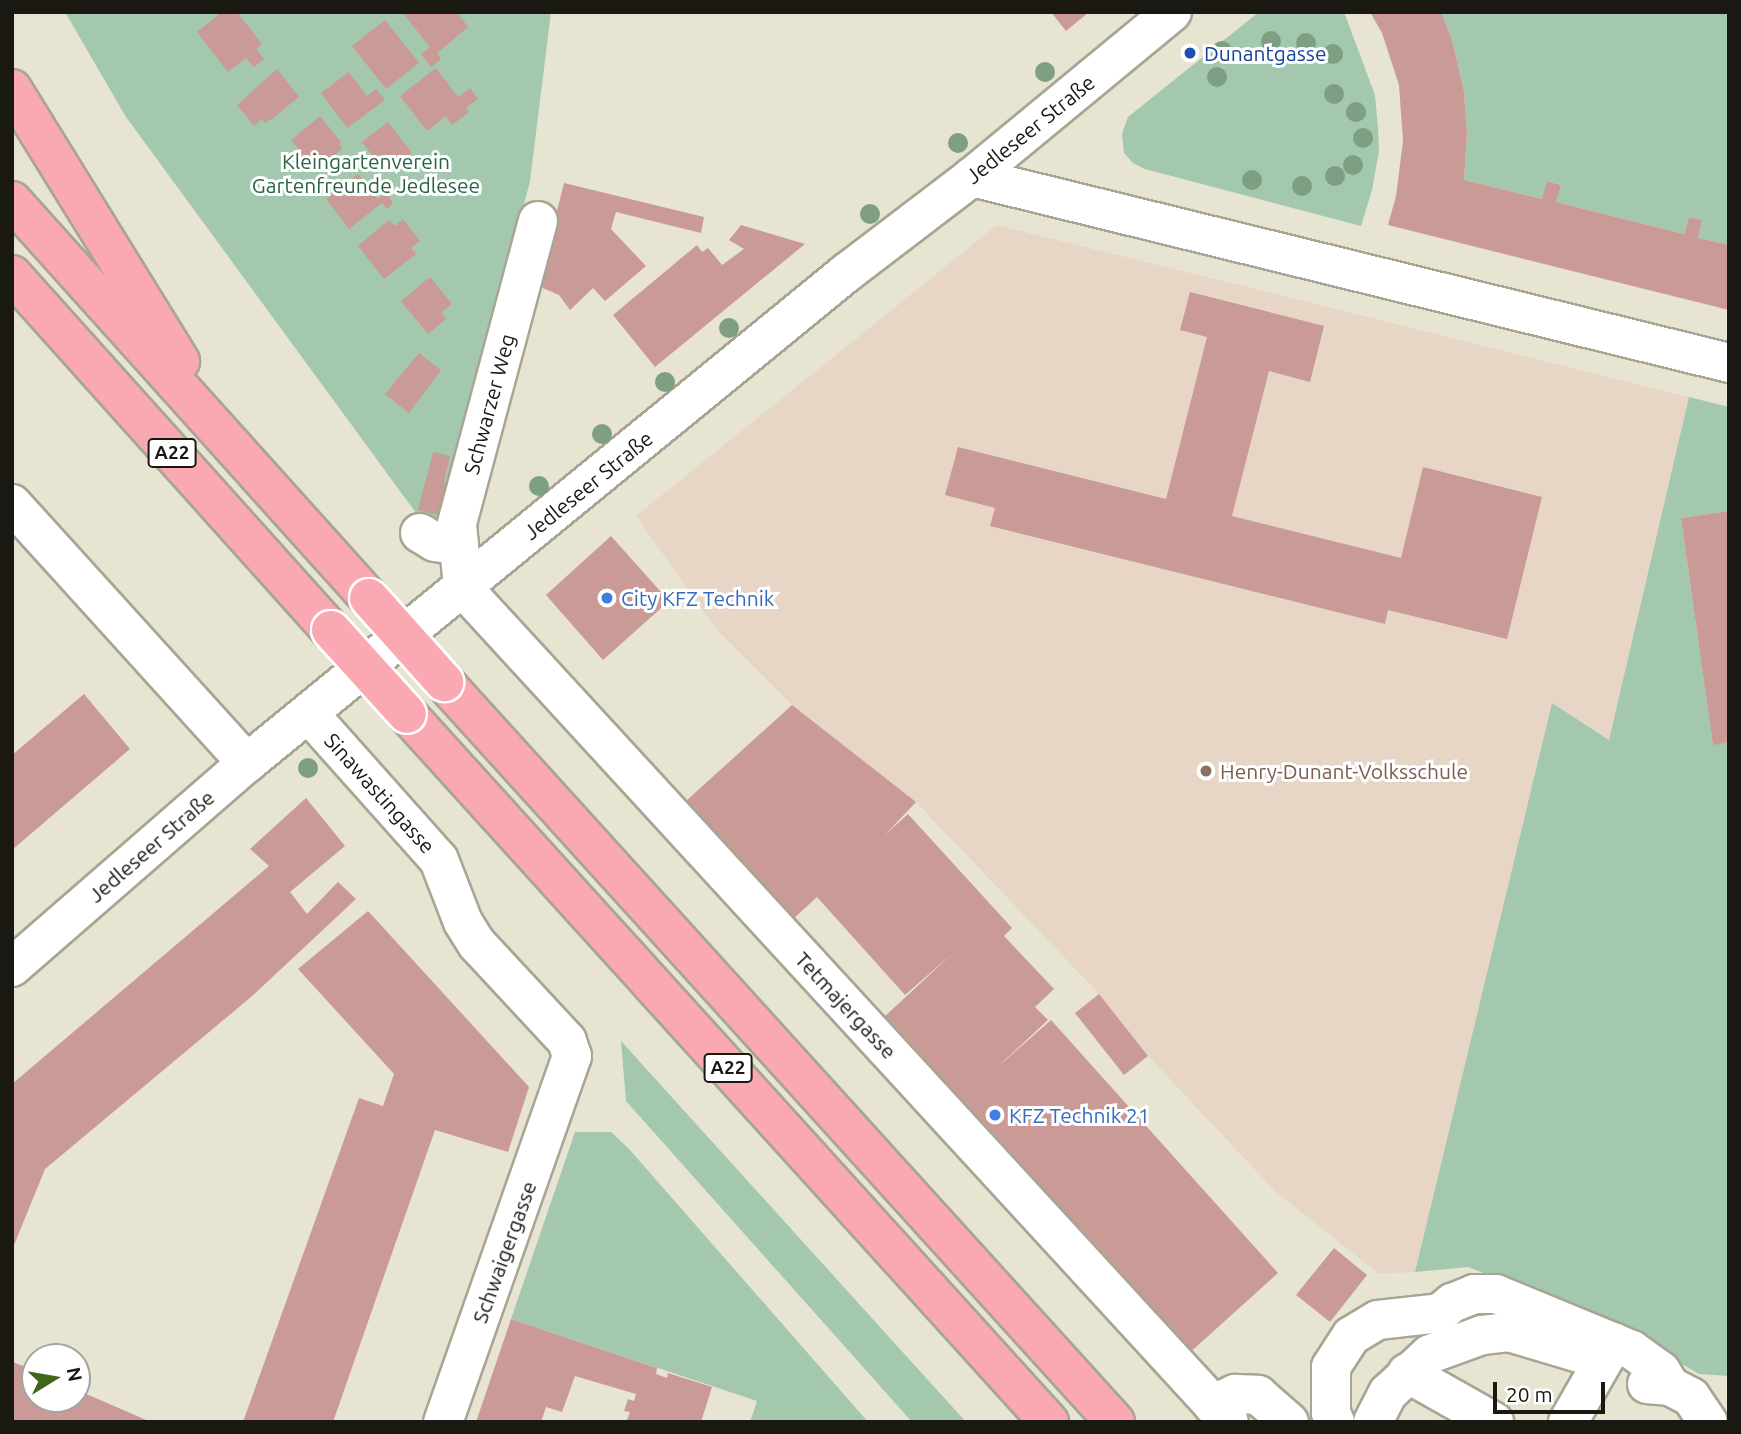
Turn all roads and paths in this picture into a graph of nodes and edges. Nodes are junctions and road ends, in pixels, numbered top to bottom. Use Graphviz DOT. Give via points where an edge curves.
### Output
graph roads {
  1 [pos="1172,12"];
  2 [pos="12,89"];
  3 [pos="972,177"];
  4 [pos="12,201"];
  5 [pos="538,221"];
  6 [pos="12,275"];
  7 [pos="1729,363"];
  8 [pos="231,443"];
  9 [pos="12,504"];
  10 [pos="420,533"];
  11 [pos="459,547"];
  12 [pos="463,588"];
  13 [pos="309,714"];
  14 [pos="247,763"];
  15 [pos="12,967"];
  16 [pos="564,1082"];
  17 [pos="1428,1314"];
  18 [pos="1510,1332"];
  19 [pos="1609,1352"];
  20 [pos="1419,1363"];
  21 [pos="1221,1413"];
  22 [pos="443,1422"];
  23 [pos="1049,1422"];
  24 [pos="1115,1422"];
  25 [pos="1289,1422"];
  26 [pos="1335,1422"];
  27 [pos="1373,1422"];
  28 [pos="1494,1422"];
  29 [pos="1568,1422"];
  30 [pos="1708,1422"];
  1 -- 3 [label="street, Jedleseer Straße"];
  2 -- 8 [label="highway"];
  3 -- 7 [label="street"];
  3 -- 12 [label="street, Jedleseer Straße" via="846,274"];
  4 -- 8 [label="highway, A22"];
  5 -- 11 [label="street, Schwarzer Weg" via="457,524"];
  6 -- 23 [label="highway, A22, bridge"];
  8 -- 24 [label="highway, A22, bridge"];
  9 -- 14 [label="street"];
  10 -- 11 [label="street"];
  11 -- 12 [label="street, Schwarzer Weg"];
  12 -- 13 [label="street, Jedleseer Straße"];
  12 -- 21 [label="street, Tetmajergasse"];
  13 -- 14 [label="street, Jedleseer Straße"];
  13 -- 16 [label="street, Sinawastingasse" via="439,860 463,922 477,944 567,1041 572,1056"];
  14 -- 15 [label="street, Jedleseer Straße"];
  16 -- 22 [label="street, Schwaigergasse"];
  17 -- 18 [label="street"];
  17 -- 19 [label="street" via="1474,1294 1496,1294"];
  17 -- 20 [label="street"];
  17 -- 26 [label="street" via="1378,1320 1351,1336 1331,1367"];
  18 -- 19 [label="street"];
  18 -- 20 [label="street" via="1482,1335"];
  19 -- 29 [label="street"];
  19 -- 30 [label="street" via="1652,1386 1670,1386 1691,1397"];
  20 -- 27 [label="street" via="1388,1393"];
  20 -- 28 [label="street"];
  21 -- 25 [label="street" via="1235,1394 1258,1395"];
}
